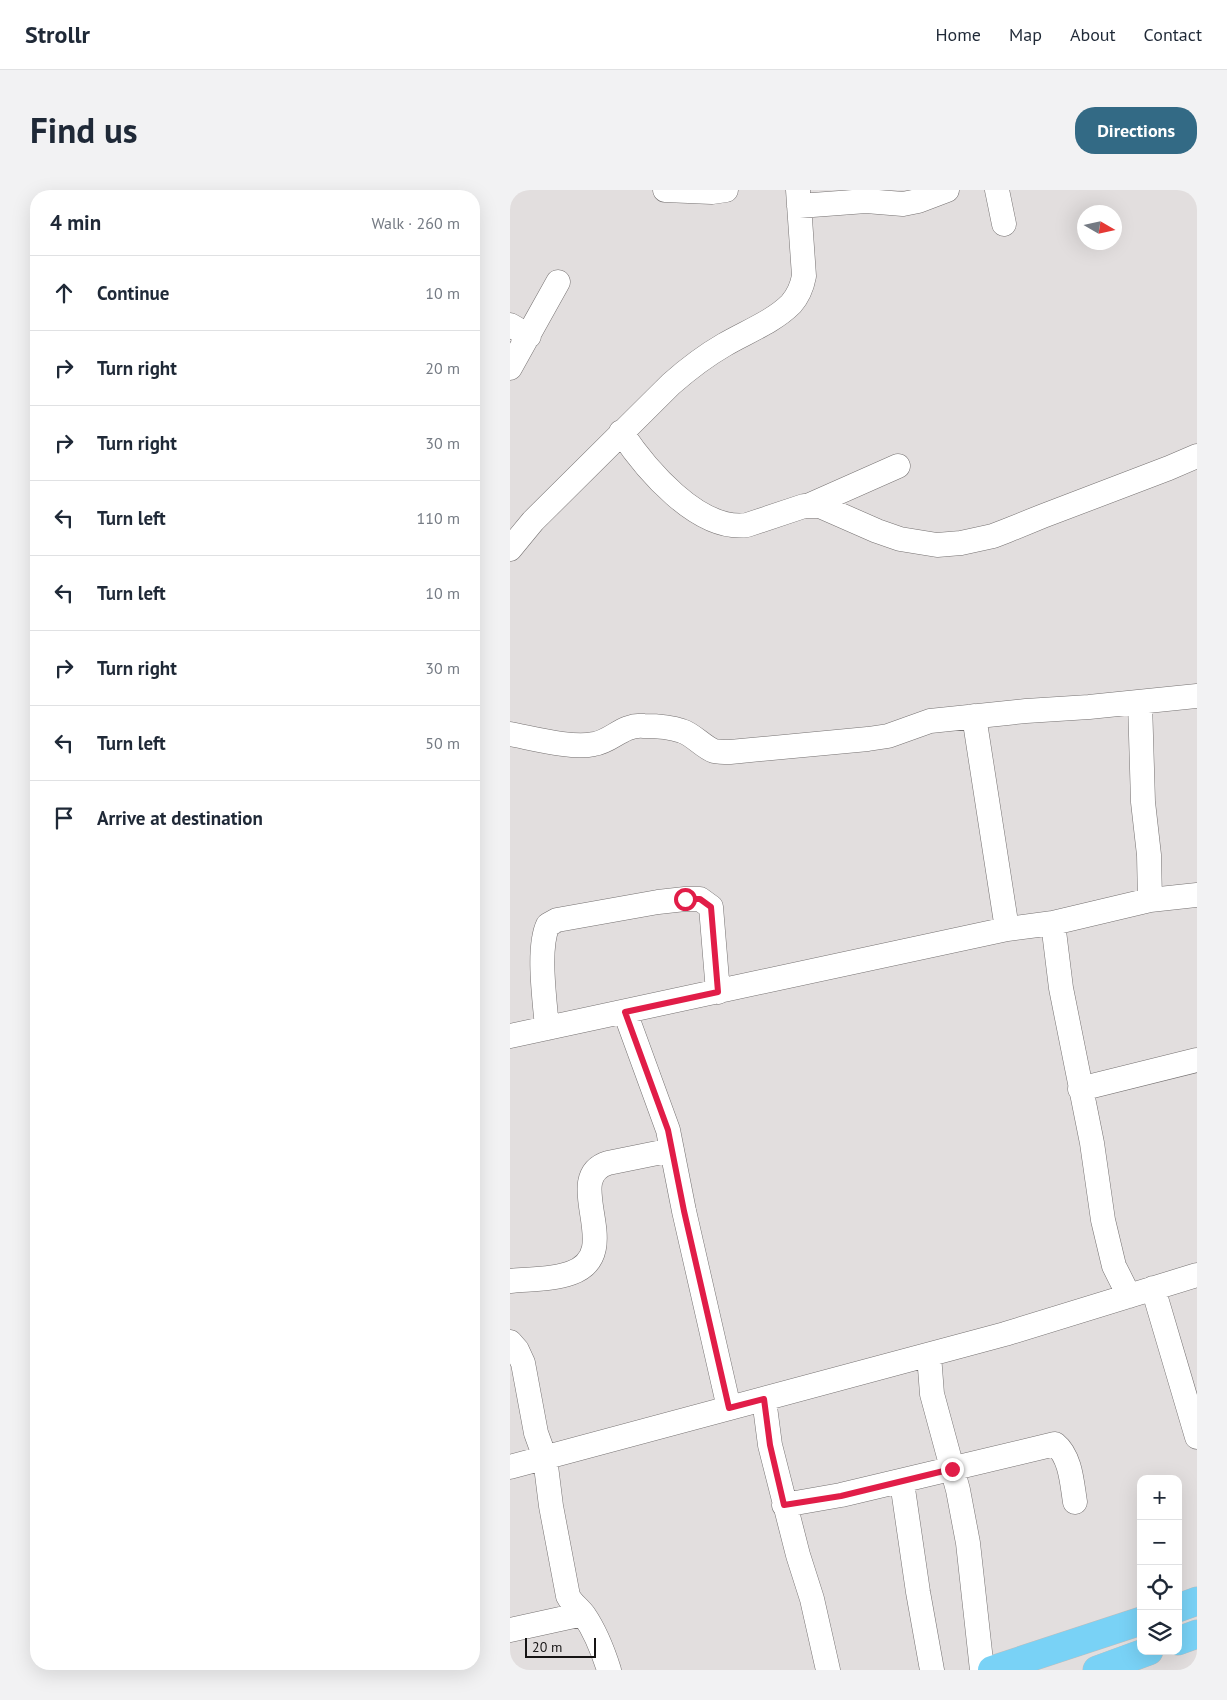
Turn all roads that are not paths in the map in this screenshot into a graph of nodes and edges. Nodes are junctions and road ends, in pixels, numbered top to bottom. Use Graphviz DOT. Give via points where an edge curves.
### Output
graph roads {
  1 [pos="665,190"];
  2 [pos="726,190"];
  3 [pos="947,190"];
  4 [pos="997,190"];
  5 [pos="798,198"];
  6 [pos="1004,224"];
  7 [pos="558,282"];
  8 [pos="520,330"];
  9 [pos="510,368"];
  10 [pos="621,432"];
  11 [pos="1197,456"];
  12 [pos="898,466"];
  13 [pos="810,505"];
  14 [pos="510,549"];
  15 [pos="1197,696"];
  16 [pos="1140,702"];
  17 [pos="974,716"];
  18 [pos="510,734"];
  19 [pos="1197,894"];
  20 [pos="1150,900"];
  21 [pos="1053,923"];
  22 [pos="1007,929"];
  23 [pos="718,992"];
  24 [pos="625,1012"];
  25 [pos="547,1028"];
  26 [pos="510,1036"];
  27 [pos="1197,1060"];
  28 [pos="1080,1089"];
  29 [pos="672,1150"];
  30 [pos="1197,1275"];
  31 [pos="510,1281"];
  32 [pos="1154,1288"];
  33 [pos="1129,1296"];
  34 [pos="510,1342"];
  35 [pos="928,1355"];
  36 [pos="764,1399"];
  37 [pos="729,1408"];
  38 [pos="1197,1437"];
  39 [pos="545,1458"];
  40 [pos="510,1467"];
  41 [pos="952,1469"];
  42 [pos="902,1482"];
  43 [pos="1075,1502"];
  44 [pos="784,1505"];
  45 [pos="1197,1601"];
  46 [pos="1182,1607"];
  47 [pos="583,1614"];
  48 [pos="1137,1622"];
  49 [pos="510,1630"];
  50 [pos="1197,1634"];
  51 [pos="1182,1640"];
  52 [pos="1138,1655"];
  53 [pos="609,1670"];
  54 [pos="828,1670"];
  55 [pos="932,1670"];
  56 [pos="982,1670"];
  57 [pos="992,1670"];
  58 [pos="1097,1670"];
  1 -- 2 [label="street"];
  3 -- 5 [label="street" via="903,204"];
  4 -- 6 [label="street"];
  5 -- 10 [label="street" via="804,276 801,288 790,305 690,367"];
  7 -- 8 [label="street"];
  8 -- 9 [label="street"];
  10 -- 13 [label="street" via="637,456 673,493 725,524 747,525"];
  10 -- 14 [label="street" via="533,521"];
  11 -- 13 [label="street" via="1006,531 961,542 937,545 900,538 826,508"];
  12 -- 13 [label="street"];
  15 -- 16 [label="street"];
  16 -- 17 [label="street"];
  16 -- 20 [label="street"];
  17 -- 18 [label="street" via="930,721 888,736 868,739 730,752 712,750 680,730 642,725 619,731 602,742 589,745"];
  17 -- 22 [label="street"];
  19 -- 20 [label="street"];
  20 -- 21 [label="street"];
  21 -- 22 [label="street"];
  21 -- 28 [label="street" via="1061,988"];
  22 -- 23 [label="street"];
  23 -- 24 [label="street"];
  23 -- 25 [label="street" via="711,907 700,899 658,902 557,920 548,925 544,943 542,970"];
  24 -- 25 [label="street"];
  24 -- 29 [label="street" via="662,1111"];
  25 -- 26 [label="street"];
  27 -- 28 [label="street"];
  28 -- 33 [label="street" via="1092,1143 1102,1220 1114,1266"];
  29 -- 31 [label="street" via="608,1163 596,1169 590,1183 590,1202 596,1243 588,1262 572,1273"];
  29 -- 37 [label="street"];
  30 -- 32 [label="street"];
  32 -- 33 [label="street"];
  32 -- 38 [label="street"];
  33 -- 35 [label="street"];
  34 -- 39 [label="street" via="523,1363 536,1433"];
  35 -- 36 [label="street"];
  35 -- 41 [label="street" via="932,1394"];
  36 -- 37 [label="street"];
  36 -- 44 [label="street" via="770,1445"];
  37 -- 39 [label="street"];
  39 -- 40 [label="street"];
  39 -- 47 [label="street" via="568,1596"];
  41 -- 42 [label="street"];
  41 -- 43 [label="street" via="1055,1444 1070,1472"];
  41 -- 56 [label="street" via="968,1543"];
  42 -- 44 [label="street"];
  42 -- 55 [label="street"];
  44 -- 54 [label="street" via="812,1599"];
  45 -- 46 [label="main road"];
  47 -- 49 [label="street"];
  47 -- 53 [label="street"];
  48 -- 57 [label="main road"];
  50 -- 51 [label="main road"];
  52 -- 58 [label="main road"];
}
